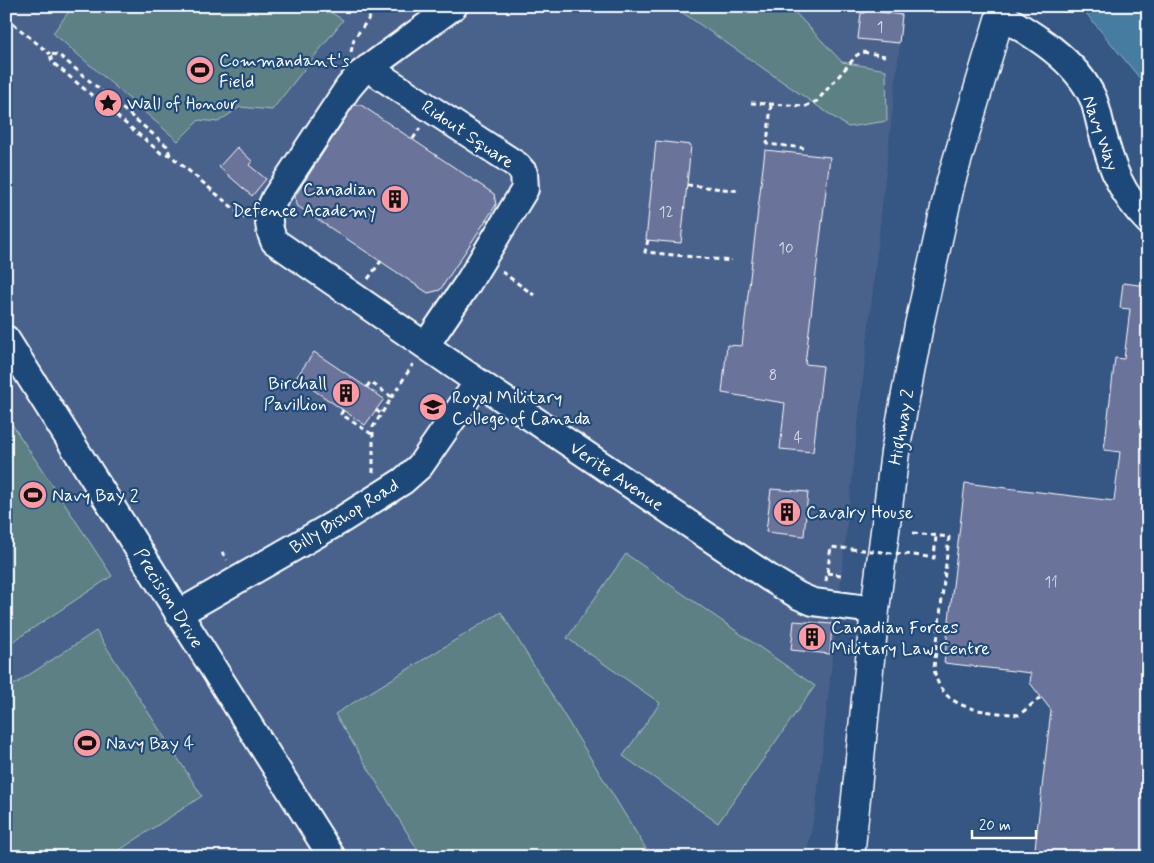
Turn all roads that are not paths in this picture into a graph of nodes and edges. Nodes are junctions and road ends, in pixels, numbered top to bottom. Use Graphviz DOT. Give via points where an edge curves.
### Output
graph roads {
  1 [pos="454,6"];
  2 [pos="1001,10"];
  3 [pos="368,68"];
  4 [pos="1148,221"];
  5 [pos="6,339"];
  6 [pos="426,345"];
  7 [pos="478,382"];
  8 [pos="876,610"];
  9 [pos="178,614"];
  10 [pos="332,857"];
  11 [pos="850,857"];
  1 -- 3 [label="street"];
  2 -- 4 [label="street, Navy Way" via="1043,41 1076,73 1092,98 1112,170 1130,204"];
  2 -- 8 [label="main road, Highway 2" via="951,181 919,325 895,452"];
  3 -- 6 [label="street, Ridout Square" via="517,165 524,173 525,189"];
  3 -- 6 [label="street, Verite Avenue" via="359,74 342,96 274,198 268,228 274,241"];
  5 -- 9 [label="street, Precision Drive"];
  6 -- 7 [label="street, Verite Avenue"];
  7 -- 8 [label="street, Verite Avenue" via="799,596 813,602"];
  7 -- 9 [label="street, Billy Bishop Road" via="420,466 403,481"];
  8 -- 11 [label="main road, Highway 2"];
  9 -- 10 [label="street, Precision Drive"];
}
